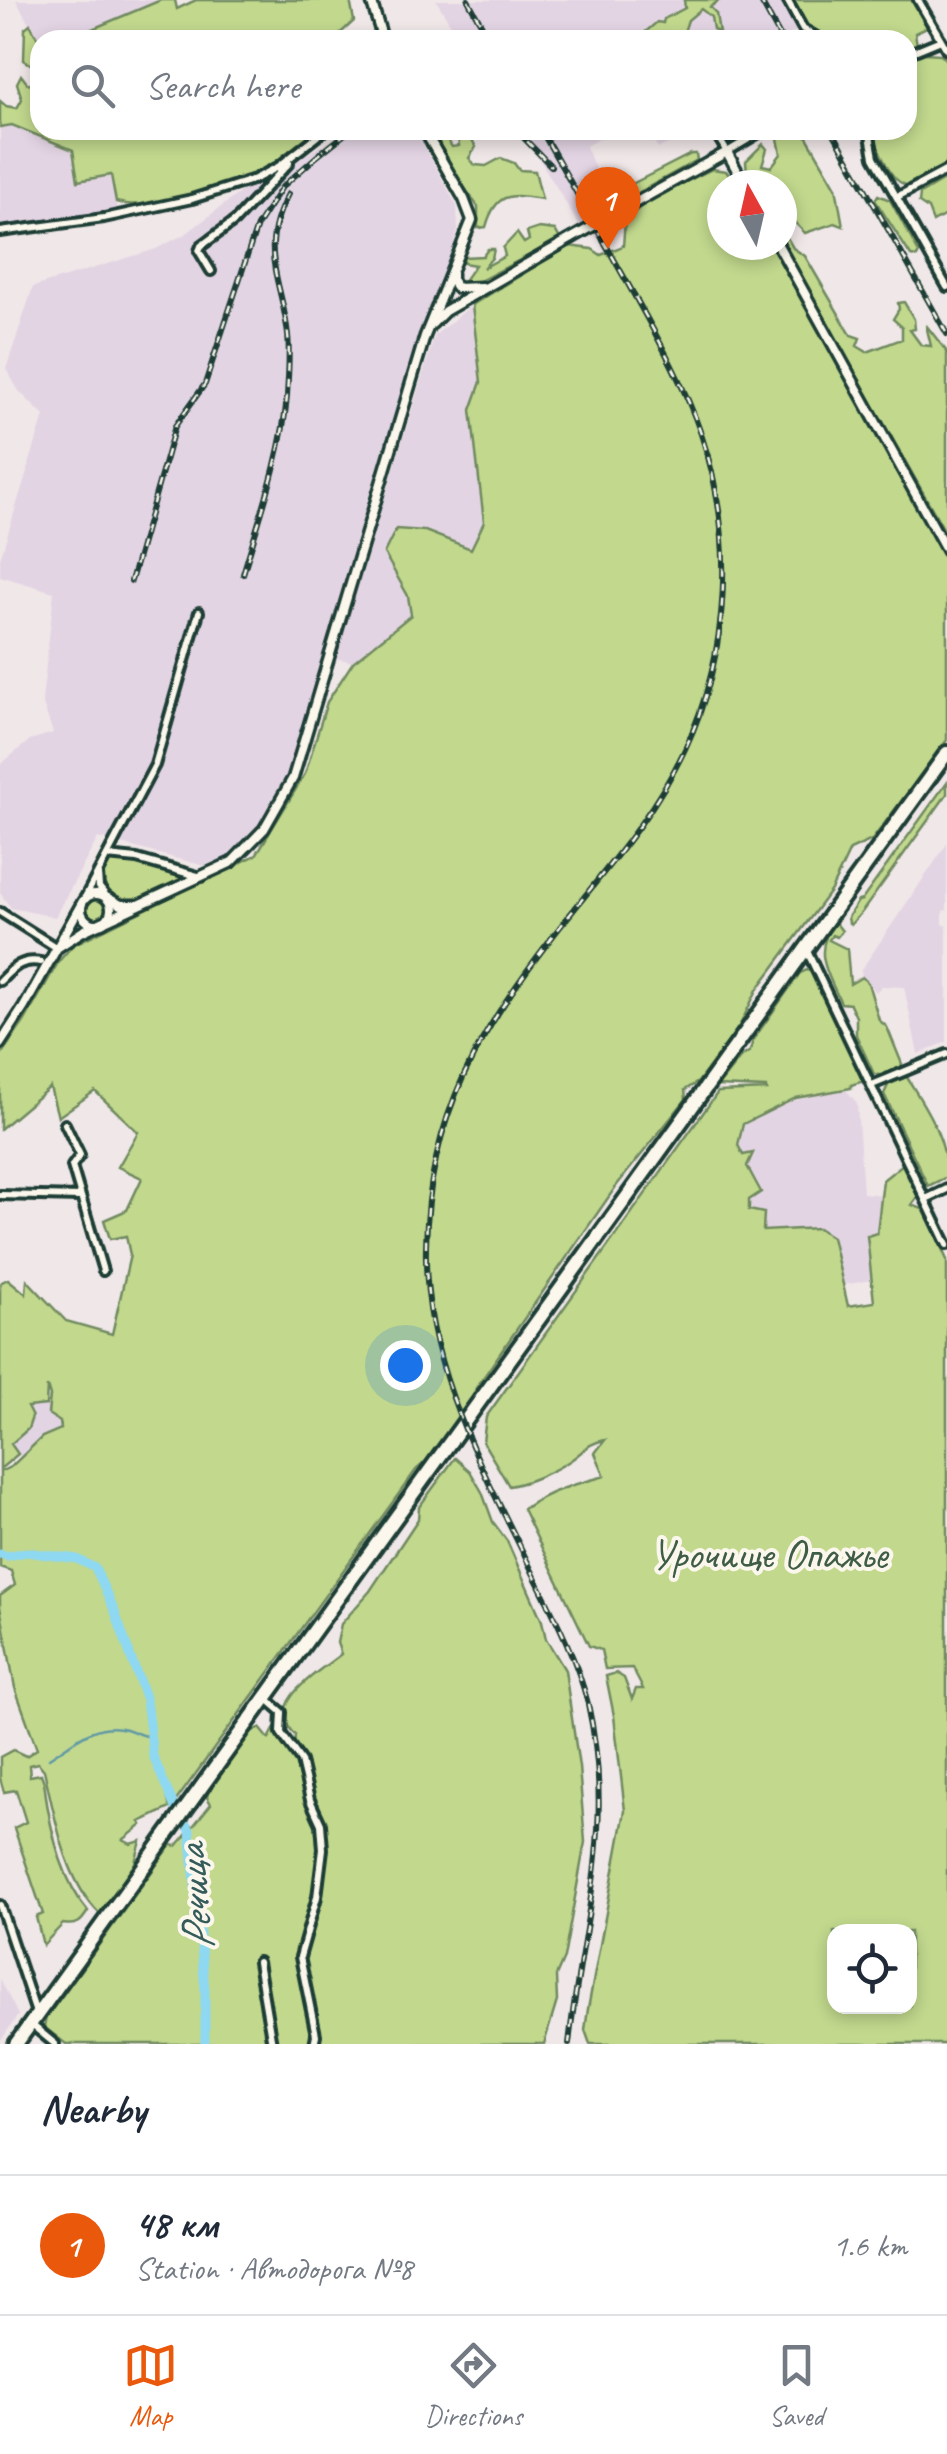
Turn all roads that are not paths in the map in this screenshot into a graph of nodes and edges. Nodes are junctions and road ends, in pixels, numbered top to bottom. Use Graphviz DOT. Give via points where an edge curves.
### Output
graph roads {
  1 [pos="371,0"];
  2 [pos="787,0"];
  3 [pos="918,0"];
  4 [pos="380,30"];
  5 [pos="805,30"];
  6 [pos="941,40"];
  7 [pos="917,50"];
  8 [pos="947,50"];
  9 [pos="312,140"];
  10 [pos="430,140"];
  11 [pos="720,140"];
  12 [pos="747,140"];
  13 [pos="871,140"];
  14 [pos="300,150"];
  15 [pos="727,152"];
  16 [pos="737,170"];
  17 [pos="947,170"];
  18 [pos="897,198"];
  19 [pos="0,232"];
  20 [pos="457,259"];
  21 [pos="786,260"];
  22 [pos="211,272"];
  23 [pos="489,285"];
  24 [pos="947,287"];
  25 [pos="457,288"];
  26 [pos="441,292"];
  27 [pos="456,305"];
  28 [pos="425,336"];
  29 [pos="947,551"];
  30 [pos="199,612"];
  31 [pos="947,753"];
  32 [pos="107,856"];
  33 [pos="98,872"];
  34 [pos="201,876"];
  35 [pos="106,897"];
  36 [pos="83,901"];
  37 [pos="146,904"];
  38 [pos="0,912"];
  39 [pos="102,923"];
  40 [pos="56,948"];
  41 [pos="806,948"];
  42 [pos="41,962"];
  43 [pos="0,981"];
  44 [pos="0,1044"];
  45 [pos="947,1054"];
  46 [pos="872,1086"];
  47 [pos="65,1124"];
  48 [pos="947,1189"];
  49 [pos="0,1194"];
  50 [pos="80,1197"];
  51 [pos="926,1199"];
  52 [pos="947,1245"];
  53 [pos="103,1271"];
  54 [pos="266,1698"];
  55 [pos="0,1905"];
  56 [pos="258,1962"];
  57 [pos="34,2020"];
  58 [pos="16,2044"];
  59 [pos="56,2044"];
  60 [pos="272,2044"];
  61 [pos="314,2044"];
  1 -- 4 [label="street"];
  2 -- 5 [label="street"];
  3 -- 6 [label="street"];
  6 -- 7 [label="street"];
  6 -- 8 [label="street"];
  9 -- 14 [label="street"];
  10 -- 20 [label="street" via="472,213"];
  11 -- 15 [label="street"];
  12 -- 15 [label="street"];
  13 -- 18 [label="street"];
  14 -- 19 [label="street" via="255,178 192,198"];
  14 -- 22 [label="street" via="235,221 201,246"];
  15 -- 16 [label="street"];
  15 -- 23 [label="street, bridge"];
  17 -- 18 [label="street"];
  18 -- 24 [label="street"];
  20 -- 25 [label="street"];
  20 -- 26 [label="street"];
  21 -- 29 [label="street"];
  23 -- 25 [label="street"];
  23 -- 27 [label="street"];
  25 -- 26 [label="street"];
  25 -- 27 [label="street"];
  26 -- 27 [label="street" via="444,304"];
  26 -- 28 [label="street"];
  27 -- 28 [label="street"];
  28 -- 34 [label="street" via="293,778 264,828 232,862"];
  30 -- 32 [label="street" via="155,765"];
  31 -- 41 [label="highway"];
  32 -- 33 [label="street"];
  32 -- 34 [label="street"];
  33 -- 35 [label="street"];
  33 -- 36 [label="street"];
  34 -- 37 [label="street"];
  35 -- 36 [label="street" via="94,894"];
  35 -- 37 [label="street" via="124,906"];
  35 -- 39 [label="street" via="111,912"];
  36 -- 39 [label="street" via="84,918"];
  36 -- 40 [label="street"];
  37 -- 39 [label="street"];
  38 -- 40 [label="street"];
  39 -- 40 [label="street"];
  40 -- 44 [label="street"];
  41 -- 46 [label="street"];
  41 -- 54 [label="highway"];
  42 -- 43 [label="street" via="22,962"];
  45 -- 46 [label="street"];
  46 -- 51 [label="street"];
  47 -- 50 [label="street" via="80,1155 72,1166"];
  48 -- 51 [label="street"];
  49 -- 50 [label="street"];
  50 -- 53 [label="street"];
  51 -- 52 [label="street"];
  54 -- 57 [label="highway"];
  54 -- 61 [label="street" via="282,1712 281,1733 301,1761 321,1824 317,1897 300,1957"];
  55 -- 57 [label="street"];
  56 -- 60 [label="street"];
  57 -- 58 [label="highway"];
  57 -- 59 [label="street"];
}
